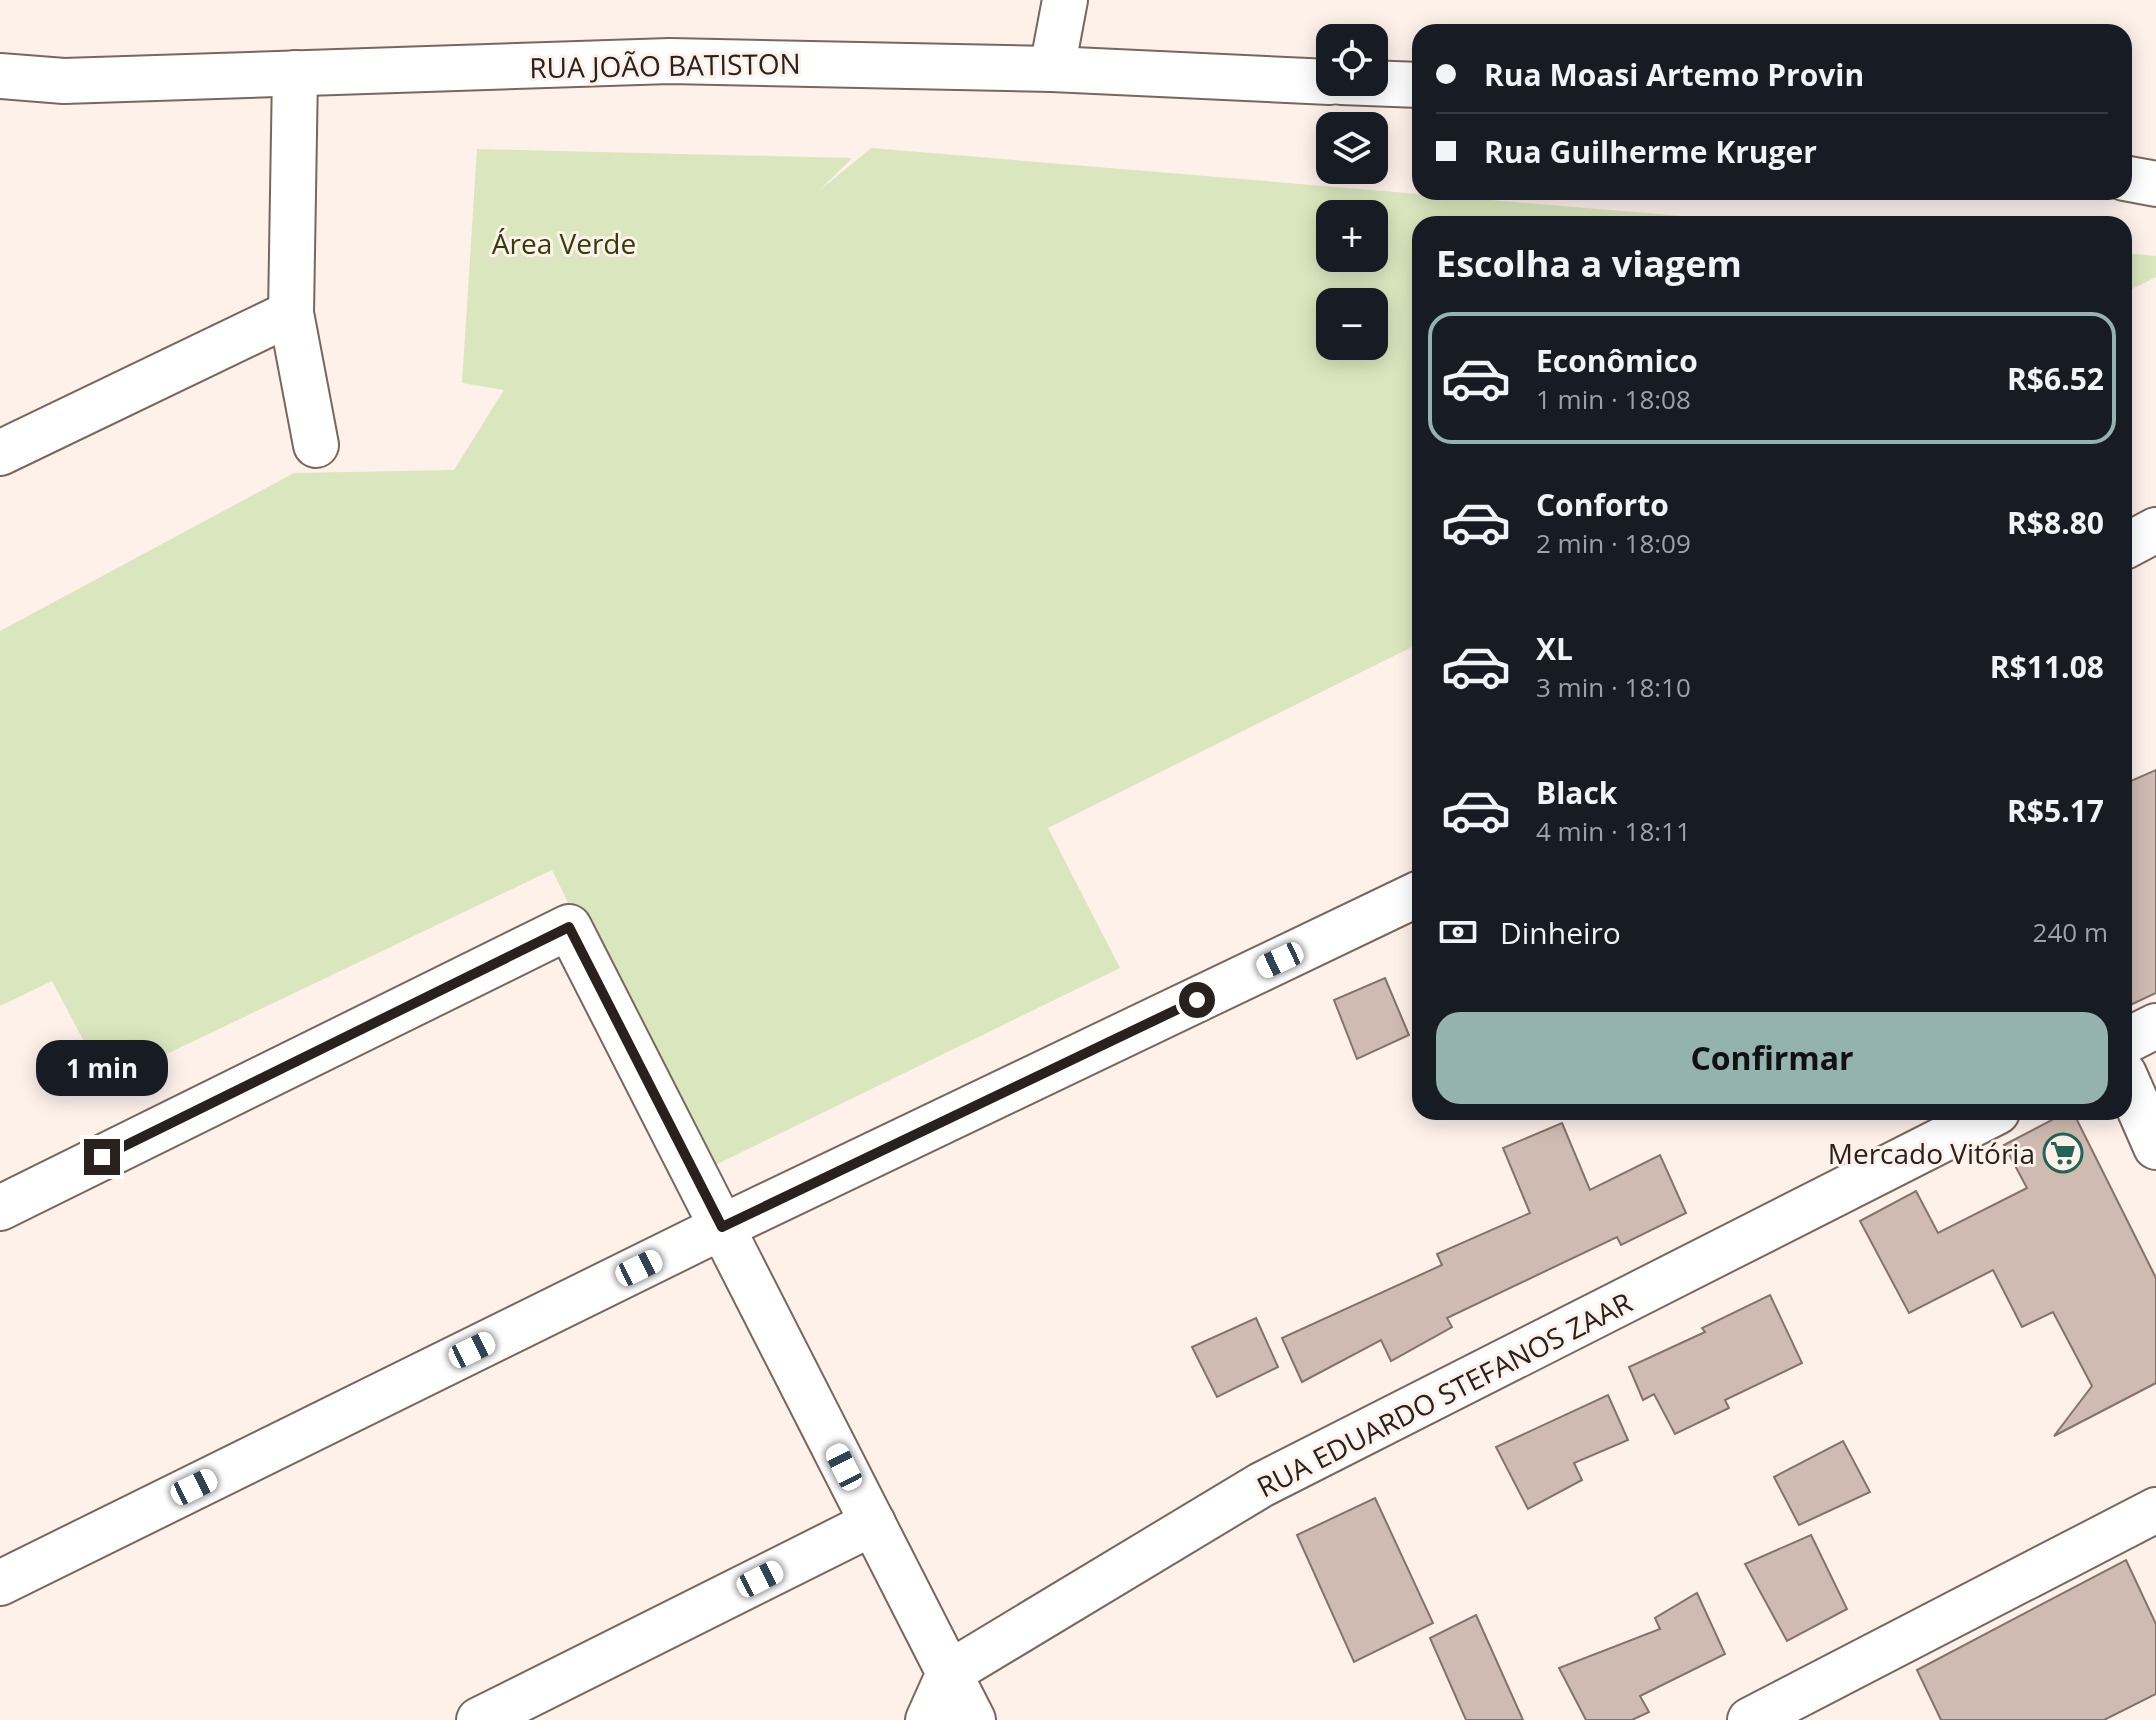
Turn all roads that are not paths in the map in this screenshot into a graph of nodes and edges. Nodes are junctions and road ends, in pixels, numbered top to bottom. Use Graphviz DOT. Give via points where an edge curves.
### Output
graph roads {
  1 [pos="1065,0"];
  2 [pos="1052,69"];
  3 [pos="295,73"];
  4 [pos="0,76"];
  5 [pos="1316,81"];
  6 [pos="1388,84"];
  7 [pos="1412,85"];
  8 [pos="2132,180"];
  9 [pos="2156,184"];
  10 [pos="291,313"];
  11 [pos="316,445"];
  12 [pos="0,453"];
  13 [pos="2156,530"];
  14 [pos="2132,543"];
  15 [pos="1412,897"];
  16 [pos="2156,1026"];
  17 [pos="2132,1038"];
  18 [pos="2132,1092"];
  19 [pos="1981,1120"];
  20 [pos="2156,1147"];
  21 [pos="0,1208"];
  22 [pos="722,1227"];
  23 [pos="2156,1510"];
  24 [pos="873,1523"];
  25 [pos="0,1583"];
  26 [pos="949,1673"];
  27 [pos="479,1720"];
  28 [pos="928,1720"];
  29 [pos="973,1720"];
  30 [pos="1750,1720"];
  1 -- 2 [label="street"];
  2 -- 3 [label="street, RUA JOÃO BATISTON" via="670,61"];
  2 -- 5 [label="street, RUA JOÃO BATISTON"];
  3 -- 4 [label="street, RUA JOÃO BATISTON" via="64,81"];
  3 -- 10 [label="street"];
  6 -- 7 [label="street"];
  8 -- 9 [label="street"];
  10 -- 11 [label="street"];
  10 -- 12 [label="street"];
  13 -- 14 [label="street"];
  15 -- 22 [label="street"];
  16 -- 17 [label="street"];
  18 -- 20 [label="street"];
  19 -- 26 [label="street, RUA EDUARDO STEFANOS ZAAR" via="1261,1485"];
  21 -- 22 [label="street" via="569,927"];
  22 -- 24 [label="street"];
  22 -- 25 [label="street"];
  23 -- 30 [label="street"];
  24 -- 26 [label="street"];
  24 -- 27 [label="street"];
  26 -- 28 [label="street"];
  26 -- 29 [label="street"];
}
